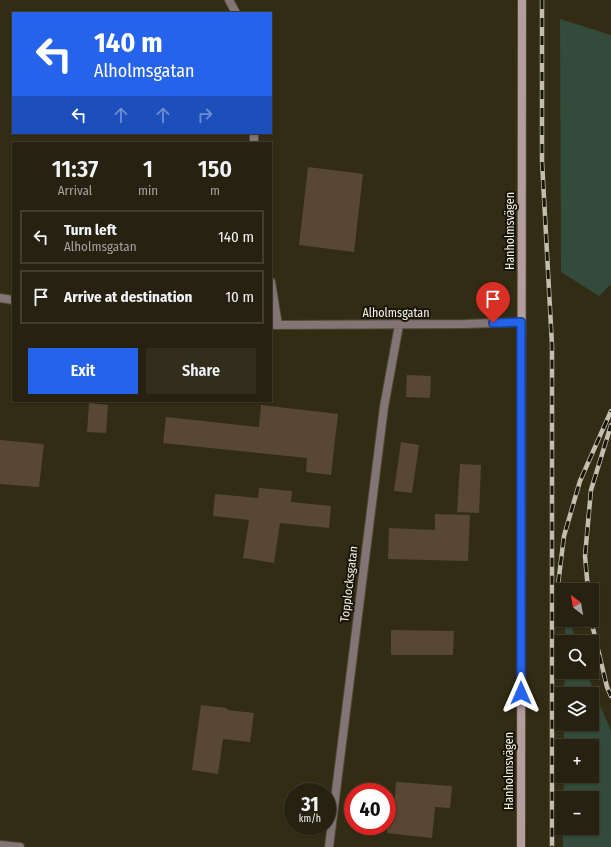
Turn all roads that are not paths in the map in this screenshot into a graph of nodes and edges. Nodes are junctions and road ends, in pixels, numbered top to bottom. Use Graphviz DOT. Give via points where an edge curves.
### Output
graph roads {
  1 [pos="229,0"];
  2 [pos="522,0"];
  3 [pos="235,12"];
  4 [pos="272,296"];
  5 [pos="0,298"];
  6 [pos="12,300"];
  7 [pos="521,322"];
  8 [pos="274,325"];
  9 [pos="399,325"];
  10 [pos="0,845"];
  11 [pos="20,847"];
  12 [pos="329,847"];
  13 [pos="521,847"];
  1 -- 3 [label="street"];
  2 -- 7 [label="street, Hanholmsvägen"];
  4 -- 8 [label="street"];
  5 -- 6 [label="street"];
  7 -- 9 [label="street, Alholmsgatan"];
  7 -- 13 [label="street, Hanholmsvägen"];
  8 -- 9 [label="street, Alholmsgatan"];
  9 -- 12 [label="street, Topplocksgatan" via="384,407"];
  10 -- 11 [label="street"];
}
